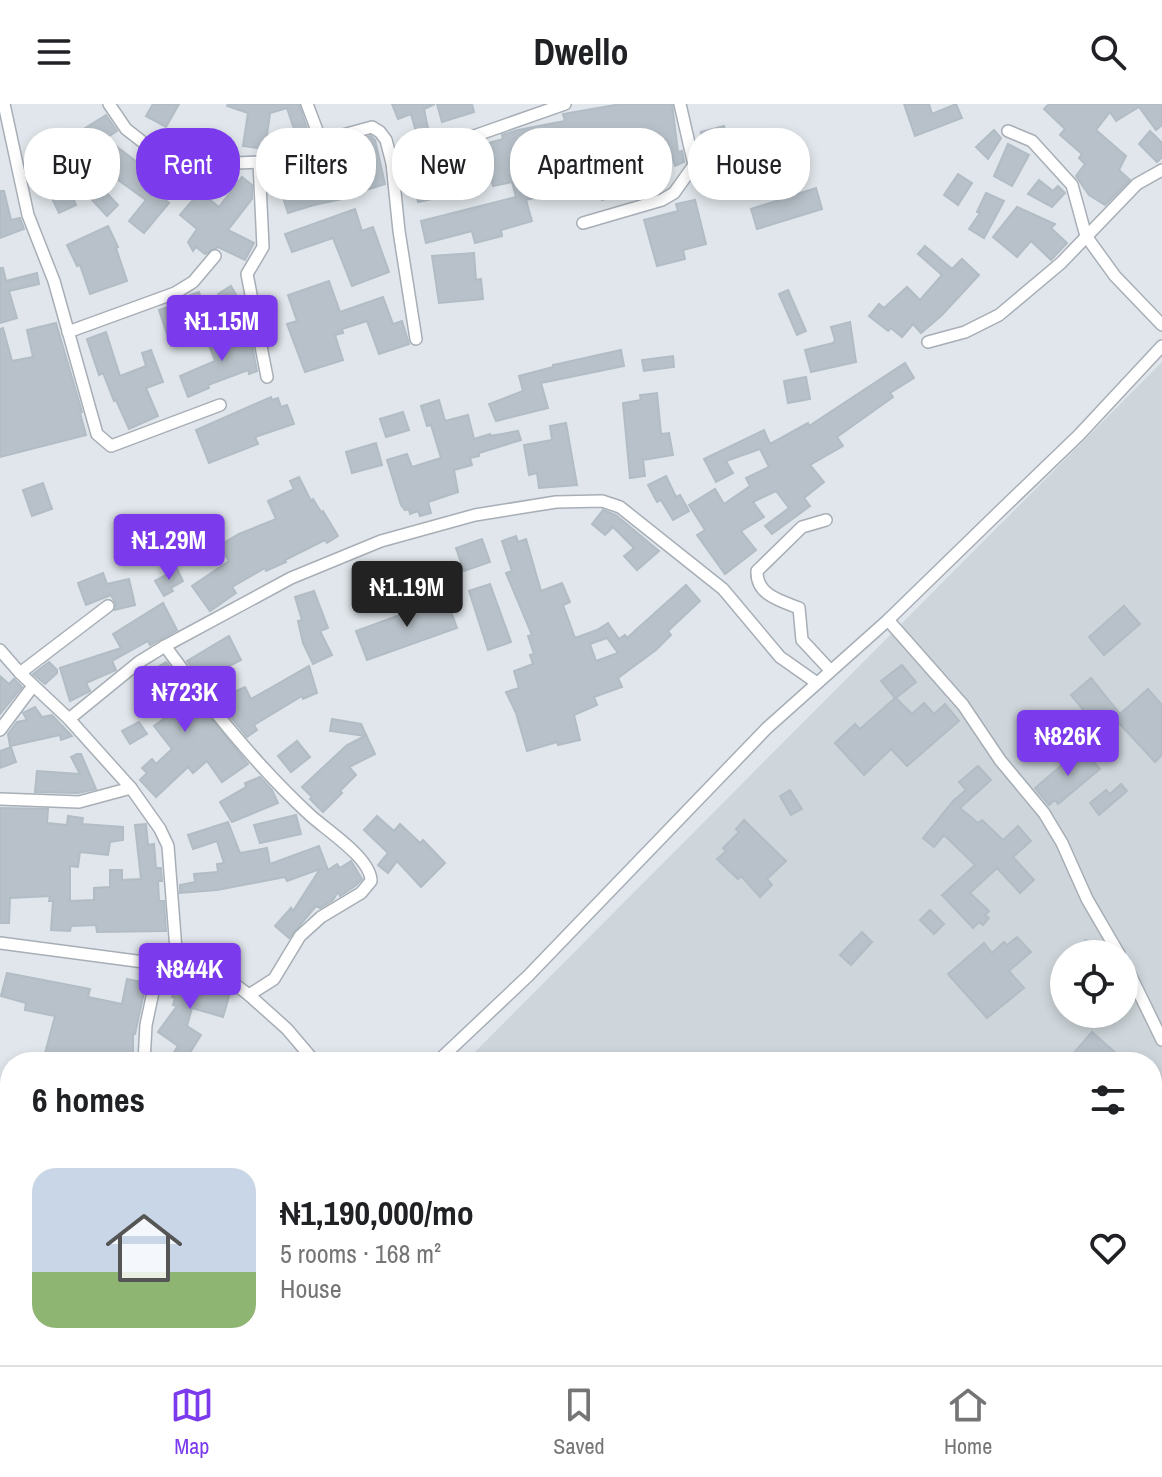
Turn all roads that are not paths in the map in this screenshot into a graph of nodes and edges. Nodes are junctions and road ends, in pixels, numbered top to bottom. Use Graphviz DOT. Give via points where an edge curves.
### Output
graph roads {
  1 [pos="4,104"];
  2 [pos="109,104"];
  3 [pos="307,104"];
  4 [pos="565,104"];
  5 [pos="680,104"];
  6 [pos="316,128"];
  7 [pos="494,129"];
  8 [pos="376,130"];
  9 [pos="1008,131"];
  10 [pos="256,162"];
  11 [pos="392,163"];
  12 [pos="1162,170"];
  13 [pos="261,200"];
  14 [pos="396,200"];
  15 [pos="583,223"];
  16 [pos="1086,236"];
  17 [pos="215,256"];
  18 [pos="1162,325"];
  19 [pos="68,332"];
  20 [pos="416,339"];
  21 [pos="928,342"];
  22 [pos="1162,346"];
  23 [pos="267,377"];
  24 [pos="220,405"];
  25 [pos="826,520"];
  26 [pos="108,606"];
  27 [pos="888,620"];
  28 [pos="165,646"];
  29 [pos="0,650"];
  30 [pos="830,670"];
  31 [pos="20,673"];
  32 [pos="817,683"];
  33 [pos="33,686"];
  34 [pos="69,719"];
  35 [pos="0,730"];
  36 [pos="131,788"];
  37 [pos="0,799"];
  38 [pos="1111,940"];
  39 [pos="0,943"];
  40 [pos="176,950"];
  41 [pos="159,964"];
  42 [pos="1138,991"];
  43 [pos="249,995"];
  44 [pos="1162,1040"];
  45 [pos="145,1052"];
  46 [pos="307,1052"];
  47 [pos="448,1052"];
  1 -- 19 [label="street" via="28,215"];
  2 -- 10 [label="street" via="126,129 144,143 236,163"];
  3 -- 6 [label="street"];
  4 -- 7 [label="street"];
  5 -- 15 [label="street" via="694,165 674,193"];
  8 -- 11 [label="street" via="386,140"];
  9 -- 16 [label="street" via="1032,141 1072,185"];
  12 -- 16 [label="street" via="1137,184"];
  13 -- 23 [label="street" via="263,247 247,274"];
  14 -- 20 [label="street"];
  16 -- 18 [label="street"];
  16 -- 21 [label="street" via="999,315"];
  17 -- 19 [label="street" via="193,282 175,293"];
  19 -- 24 [label="street" via="97,434 111,446"];
  22 -- 27 [label="street" via="1079,435"];
  25 -- 30 [label="street" via="802,527 757,571 757,578 770,597 799,608 802,640"];
  26 -- 31 [label="street"];
  27 -- 30 [label="street"];
  27 -- 38 [label="street" via="963,705 1044,813"];
  28 -- 32 [label="street" via="291,578 381,541 475,515 556,502 602,501 620,507 723,589 780,657"];
  28 -- 34 [label="street"];
  28 -- 43 [label="street" via="258,762 311,817 348,846 371,875 361,893 300,936 274,979"];
  29 -- 31 [label="street"];
  30 -- 32 [label="street"];
  31 -- 33 [label="street"];
  32 -- 47 [label="street"];
  33 -- 34 [label="street"];
  33 -- 35 [label="street"];
  34 -- 36 [label="street"];
  36 -- 37 [label="street" via="79,802"];
  36 -- 40 [label="street" via="168,846"];
  39 -- 41 [label="street"];
  40 -- 41 [label="street"];
  40 -- 43 [label="street" via="198,956"];
  41 -- 45 [label="street"];
  42 -- 44 [label="street"];
  43 -- 46 [label="street"];
}
